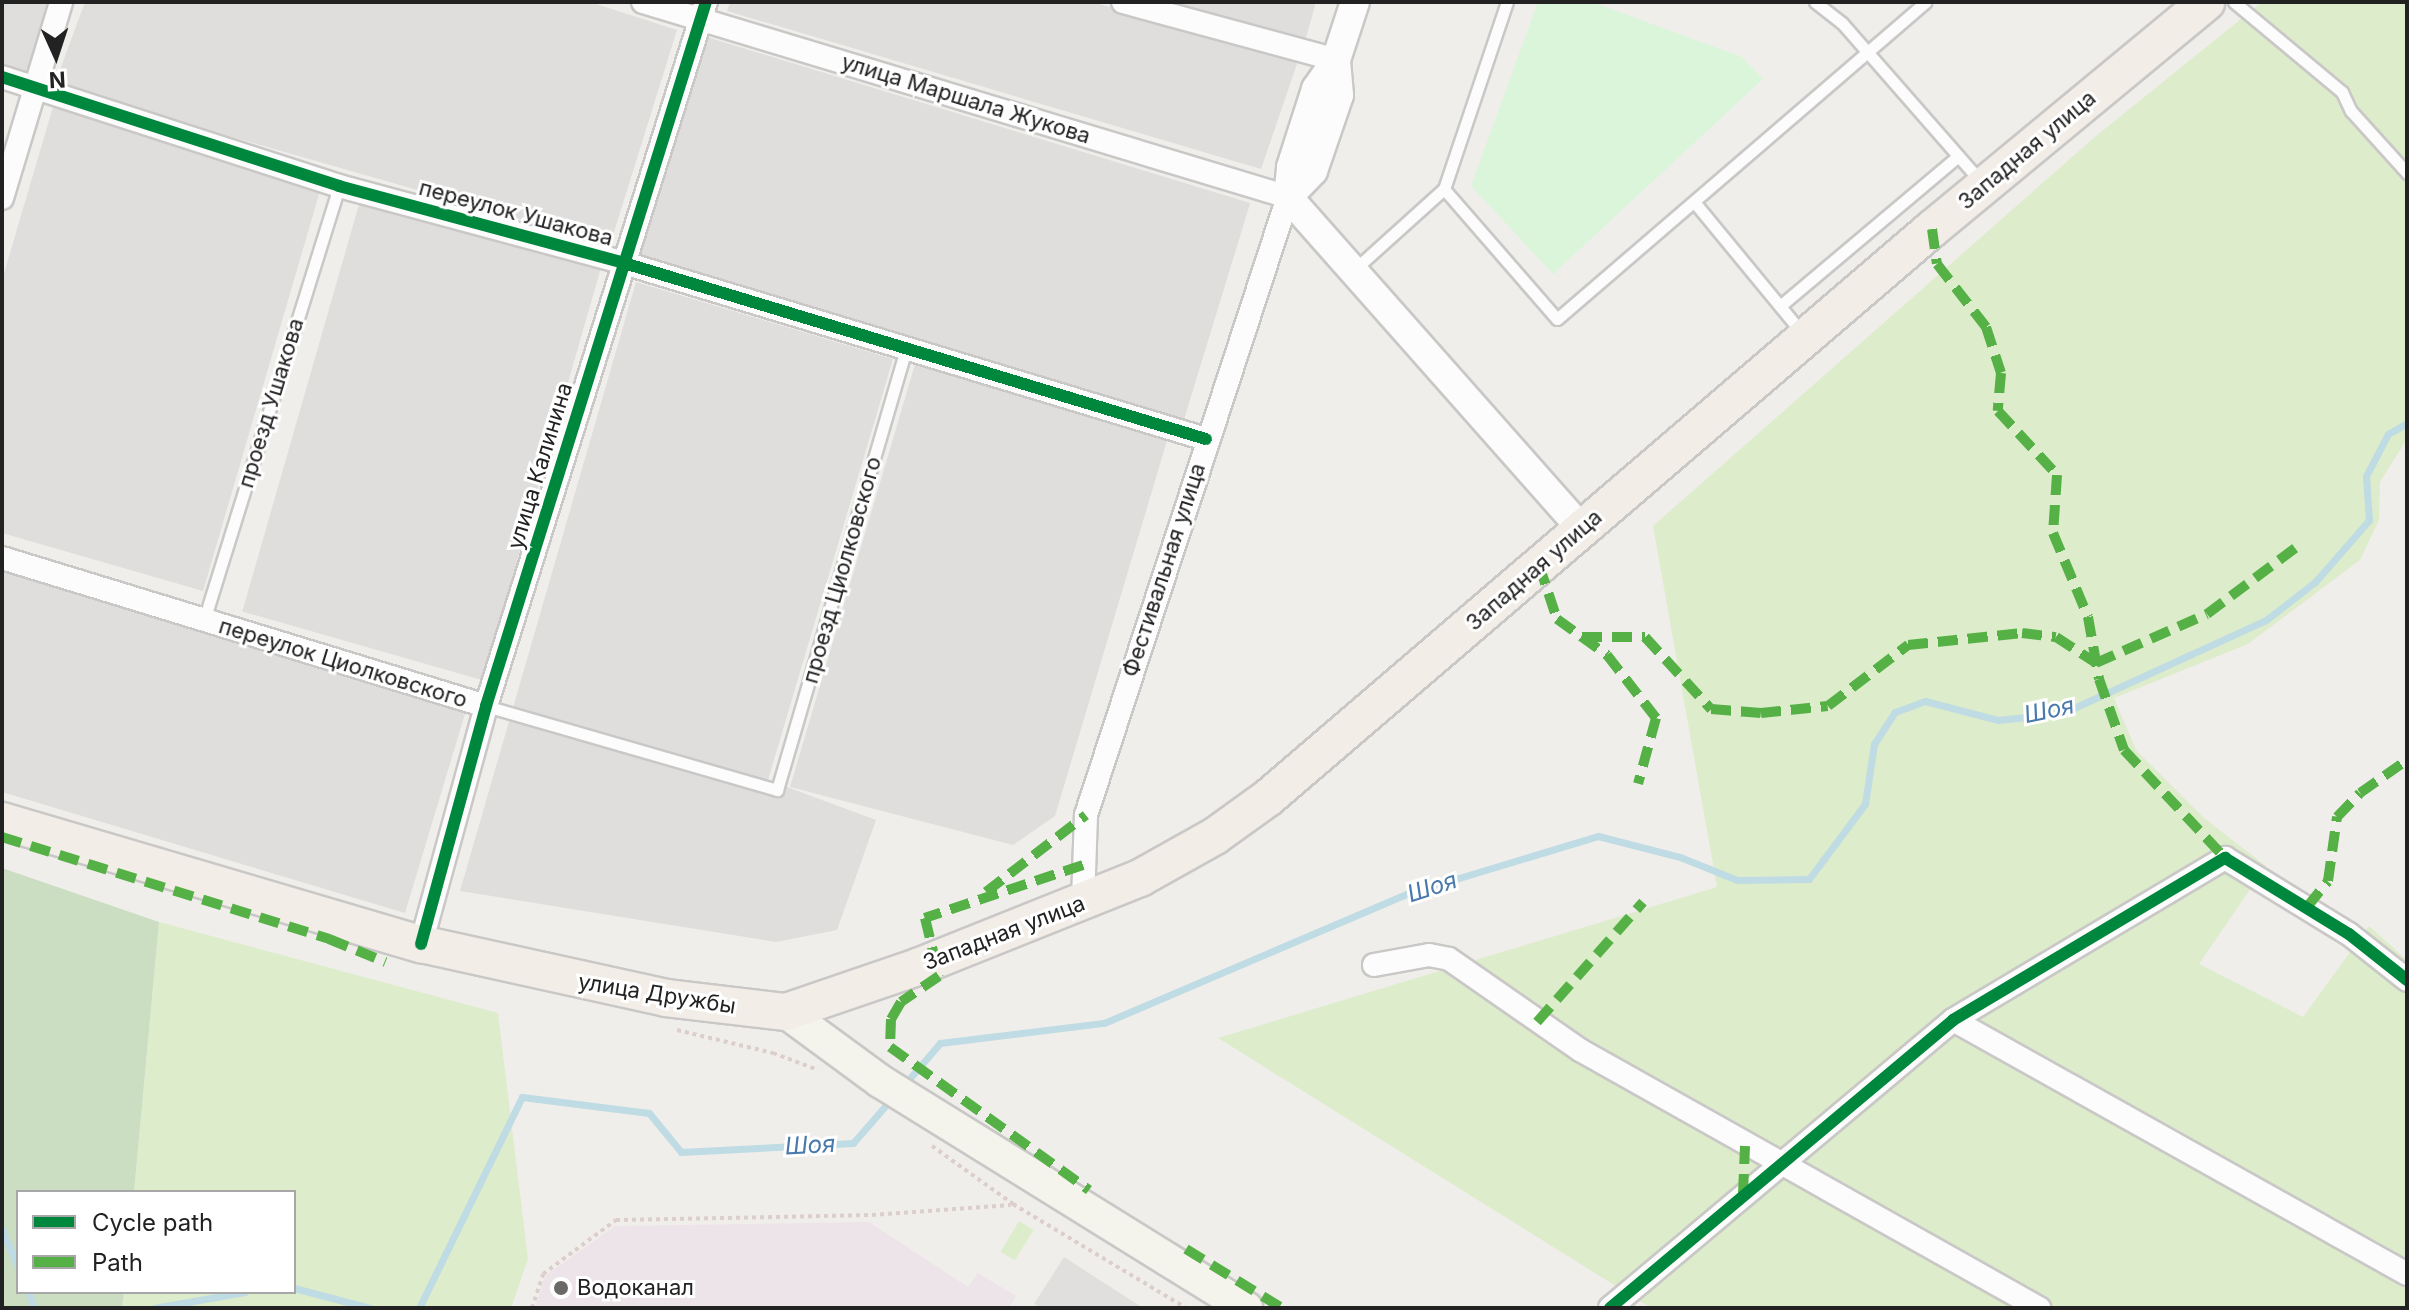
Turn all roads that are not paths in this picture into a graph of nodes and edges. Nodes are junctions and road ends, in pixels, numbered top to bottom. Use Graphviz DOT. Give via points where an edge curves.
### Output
graph roads {
  1 [pos="61,2"];
  2 [pos="643,2"];
  3 [pos="1123,2"];
  4 [pos="1355,2"];
  5 [pos="1507,2"];
  6 [pos="1815,2"];
  7 [pos="1926,2"];
  8 [pos="2206,2"];
  9 [pos="2234,2"];
  10 [pos="704,10"];
  11 [pos="1866,52"];
  12 [pos="1336,60"];
  13 [pos="2,77"];
  14 [pos="36,87"];
  15 [pos="1958,156"];
  16 [pos="2407,173"];
  17 [pos="1984,185"];
  18 [pos="339,186"];
  19 [pos="1444,189"];
  20 [pos="1288,197"];
  21 [pos="2,198"];
  22 [pos="1695,203"];
  23 [pos="624,263"];
  24 [pos="1355,270"];
  25 [pos="1780,306"];
  26 [pos="1805,337"];
  27 [pos="906,350"];
  28 [pos="1206,439"];
  29 [pos="1582,529"];
  30 [pos="2,558"];
  31 [pos="204,620"];
  32 [pos="486,706"];
  33 [pos="777,790"];
  34 [pos="2,821"];
  35 [pos="1083,903"];
  36 [pos="421,944"];
  37 [pos="1374,965"];
  38 [pos="2407,980"];
  39 [pos="786,1012"];
  40 [pos="1953,1020"];
  41 [pos="1777,1165"];
  42 [pos="2407,1274"];
  43 [pos="1232,1304"];
  44 [pos="1610,1308"];
  45 [pos="2039,1308"];
  1 -- 14 [label="street"];
  2 -- 10 [label="street, улица Маршала Жукова"];
  3 -- 12 [label="street"];
  4 -- 12 [label="street, Фестивальная улица"];
  5 -- 19 [label="lane"];
  6 -- 11 [label="lane"];
  7 -- 11 [label="lane"];
  8 -- 17 [label="main road, Западная улица"];
  9 -- 16 [label="lane" via="2342,92 2351,111"];
  10 -- 20 [label="street, улица Маршала Жукова"];
  10 -- 23 [label="street, улица Калинина"];
  11 -- 15 [label="lane"];
  11 -- 22 [label="lane"];
  12 -- 20 [label="street, Фестивальная улица" via="1339,95 1313,171"];
  13 -- 14 [label="street, переулок Ушакова"];
  14 -- 18 [label="street, переулок Ушакова"];
  14 -- 21 [label="street"];
  15 -- 17 [label="lane"];
  15 -- 25 [label="lane"];
  17 -- 26 [label="main road, Западная улица"];
  18 -- 23 [label="street, переулок Ушакова"];
  18 -- 31 [label="lane, проезд Ушакова"];
  19 -- 22 [label="lane" via="1557,319"];
  19 -- 24 [label="lane"];
  20 -- 24 [label="street"];
  20 -- 28 [label="street, Фестивальная улица"];
  22 -- 25 [label="lane"];
  23 -- 27 [label="street, переулок Ушакова"];
  23 -- 32 [label="street, улица Калинина"];
  24 -- 29 [label="street"];
  25 -- 26 [label="lane"];
  26 -- 29 [label="main road, Западная улица"];
  27 -- 28 [label="street, переулок Ушакова"];
  27 -- 33 [label="lane, проезд Циолковского"];
  28 -- 35 [label="street, Фестивальная улица" via="1086,815"];
  29 -- 35 [label="main road, Западная улица" via="1269,797 1178,859"];
  30 -- 31 [label="street, переулок Циолковского"];
  31 -- 32 [label="street, переулок Циолковского"];
  32 -- 33 [label="lane, переулок Циолковского"];
  32 -- 36 [label="street, улица Калинина"];
  34 -- 36 [label="main road, улица Дружбы"];
  35 -- 39 [label="main road, Западная улица"];
  36 -- 39 [label="main road, улица Дружбы" via="582,983"];
  37 -- 41 [label="street" via="1429,955 1449,959 1580,1050"];
  38 -- 40 [label="street" via="2349,934 2225,858"];
  39 -- 43 [label="main road, улица Дружбы" via="880,1081 927,1124"];
  40 -- 41 [label="street"];
  40 -- 42 [label="street"];
  41 -- 44 [label="street"];
  41 -- 45 [label="street"];
}
